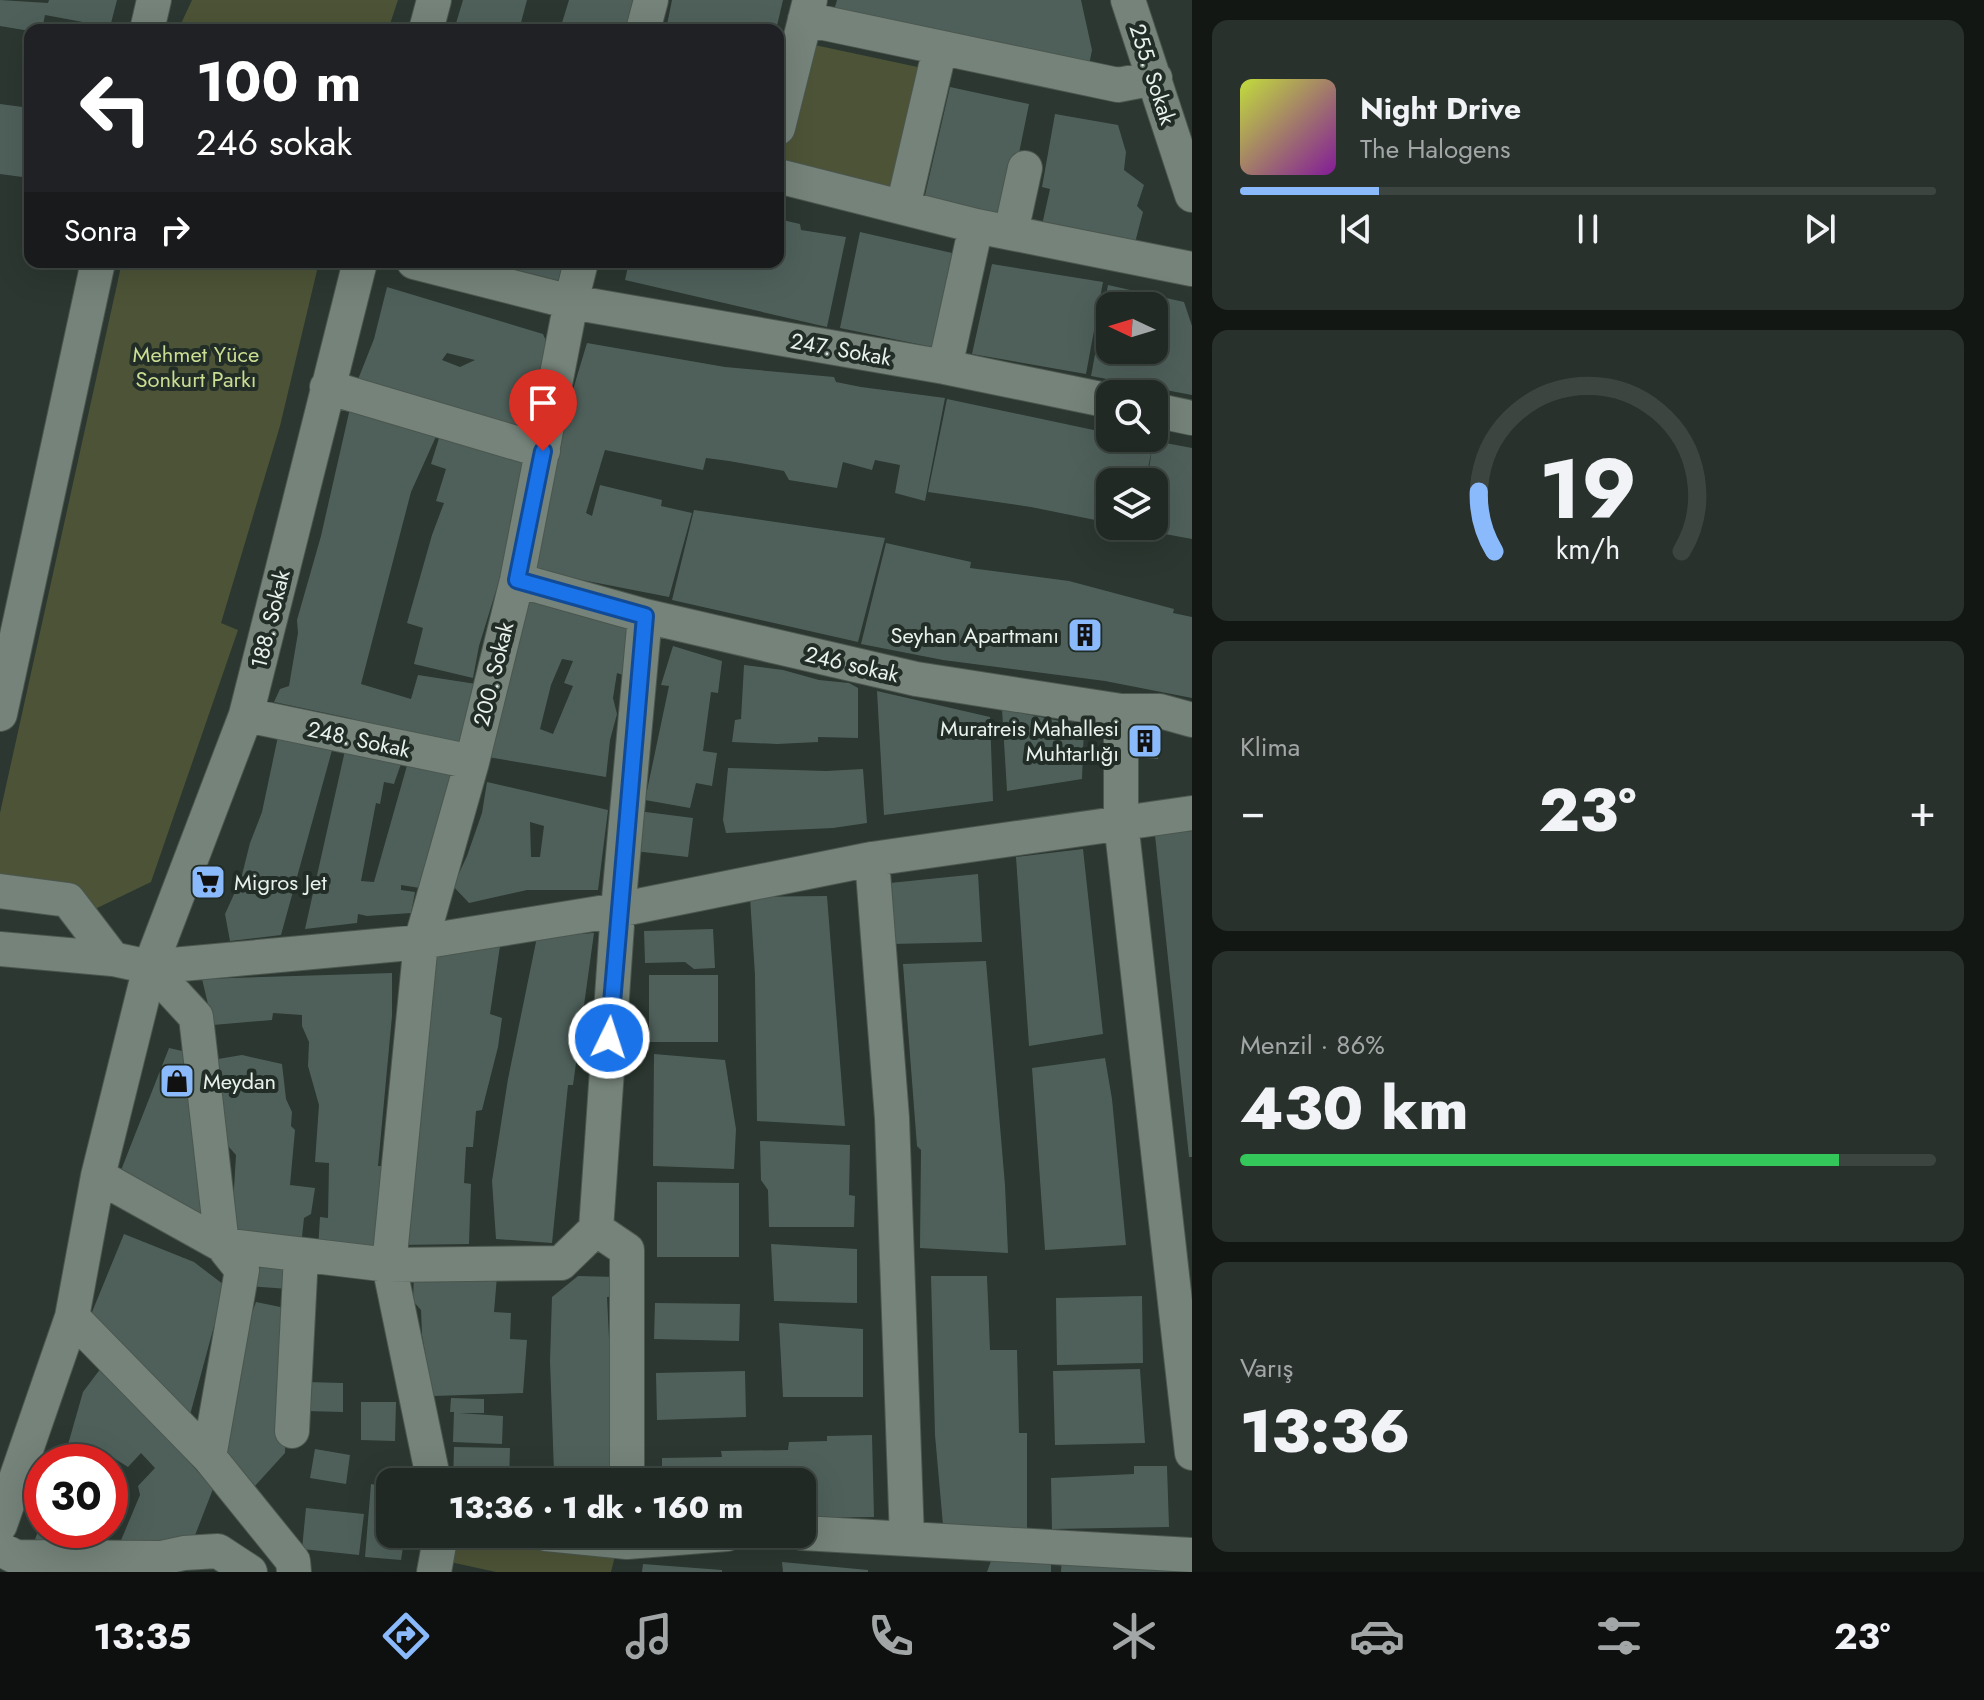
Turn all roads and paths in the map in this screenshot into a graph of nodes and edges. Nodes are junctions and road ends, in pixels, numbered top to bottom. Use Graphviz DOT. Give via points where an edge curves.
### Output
graph roads {
  1 [pos="154,0"];
  2 [pos="434,0"];
  3 [pos="651,0"];
  4 [pos="1128,0"];
  5 [pos="807,10"];
  6 [pos="148,24"];
  7 [pos="428,24"];
  8 [pos="645,24"];
  9 [pos="940,48"];
  10 [pos="1155,78"];
  11 [pos="784,104"];
  12 [pos="1025,168"];
  13 [pos="784,177"];
  14 [pos="1192,195"];
  15 [pos="903,207"];
  16 [pos="976,226"];
  17 [pos="1011,232"];
  18 [pos="97,268"];
  19 [pos="358,268"];
  20 [pos="438,268"];
  21 [pos="580,268"];
  22 [pos="1192,269"];
  23 [pos="571,302"];
  24 [pos="945,367"];
  25 [pos="327,387"];
  26 [pos="1096,398"];
  27 [pos="1168,413"];
  28 [pos="1192,418"];
  29 [pos="543,451"];
  30 [pos="517,580"];
  31 [pos="645,616"];
  32 [pos="9,635"];
  33 [pos="1121,711"];
  34 [pos="0,714"];
  35 [pos="246,715"];
  36 [pos="1192,720"];
  37 [pos="472,762"];
  38 [pos="1192,813"];
  39 [pos="1121,822"];
  40 [pos="872,859"];
  41 [pos="0,891"];
  42 [pos="618,910"];
  43 [pos="421,942"];
  44 [pos="0,949"];
  45 [pos="113,959"];
  46 [pos="150,967"];
  47 [pos="98,1176"];
  48 [pos="596,1229"];
  49 [pos="222,1245"];
  50 [pos="301,1255"];
  51 [pos="389,1265"];
  52 [pos="72,1317"];
  53 [pos="292,1431"];
  54 [pos="1192,1453"];
  55 [pos="209,1457"];
  56 [pos="431,1468"];
  57 [pos="627,1468"];
  58 [pos="0,1525"];
  59 [pos="816,1534"];
  60 [pos="907,1539"];
  61 [pos="438,1548"];
  62 [pos="0,1549"];
  63 [pos="1192,1555"];
  64 [pos="980,1558"];
  65 [pos="158,1565"];
  66 [pos="250,1572"];
  67 [pos="294,1572"];
  68 [pos="434,1572"];
  1 -- 6 [label="street"];
  2 -- 7 [label="street"];
  3 -- 8 [label="street"];
  4 -- 10 [label="street, 255. Sokak"];
  5 -- 9 [label="street"];
  5 -- 11 [label="street"];
  9 -- 10 [label="street" via="1118,85"];
  9 -- 15 [label="street"];
  10 -- 14 [label="street, 255. Sokak"];
  12 -- 17 [label="street"];
  13 -- 15 [label="street"];
  15 -- 16 [label="street"];
  16 -- 17 [label="street"];
  16 -- 24 [label="street"];
  17 -- 22 [label="street"];
  18 -- 32 [label="street"];
  19 -- 25 [label="street, 188. Sokak"];
  20 -- 23 [label="street, 247. Sokak"];
  21 -- 23 [label="street, 200. Sokak"];
  23 -- 24 [label="street, 247. Sokak"];
  23 -- 29 [label="street, 200. Sokak"];
  24 -- 26 [label="street, 247. Sokak"];
  25 -- 29 [label="street"];
  25 -- 35 [label="street, 188. Sokak"];
  27 -- 28 [label="street"];
  29 -- 30 [label="street, 200. Sokak"];
  30 -- 31 [label="street, 246 sokak"];
  30 -- 37 [label="street, 200. Sokak"];
  31 -- 33 [label="street, 246 sokak" via="916,679"];
  31 -- 42 [label="street"];
  32 -- 34 [label="street"];
  33 -- 36 [label="street, 246 sokak" via="1160,711"];
  33 -- 39 [label="street"];
  35 -- 37 [label="street, 248. Sokak"];
  35 -- 46 [label="street, 188. Sokak"];
  37 -- 43 [label="street, 200. Sokak"];
  38 -- 39 [label="street"];
  39 -- 40 [label="street"];
  39 -- 54 [label="street"];
  40 -- 42 [label="street"];
  40 -- 60 [label="street" via="892,1118"];
  41 -- 45 [label="street" via="68,900"];
  42 -- 43 [label="street"];
  42 -- 48 [label="street"];
  43 -- 46 [label="street"];
  43 -- 51 [label="street, 200. Sokak"];
  44 -- 45 [label="street"];
  45 -- 46 [label="street"];
  46 -- 47 [label="street, 188. Sokak"];
  46 -- 49 [label="street" via="196,1017"];
  47 -- 49 [label="street"];
  47 -- 52 [label="street, 188. Sokak"];
  48 -- 51 [label="street" via="561,1263"];
  48 -- 57 [label="street" via="627,1250"];
  49 -- 50 [label="street"];
  49 -- 55 [label="street" via="242,1270"];
  50 -- 51 [label="street"];
  50 -- 53 [label="street"];
  51 -- 56 [label="street, 200. Sokak"];
  52 -- 55 [label="street"];
  52 -- 58 [label="street, 188. Sokak"];
  55 -- 67 [label="street" via="293,1561"];
  59 -- 60 [label="street"];
  60 -- 64 [label="street"];
  61 -- 68 [label="street"];
  62 -- 65 [label="street" via="16,1557"];
  63 -- 64 [label="street"];
  65 -- 66 [label="street" via="184,1553 218,1551"];
}
